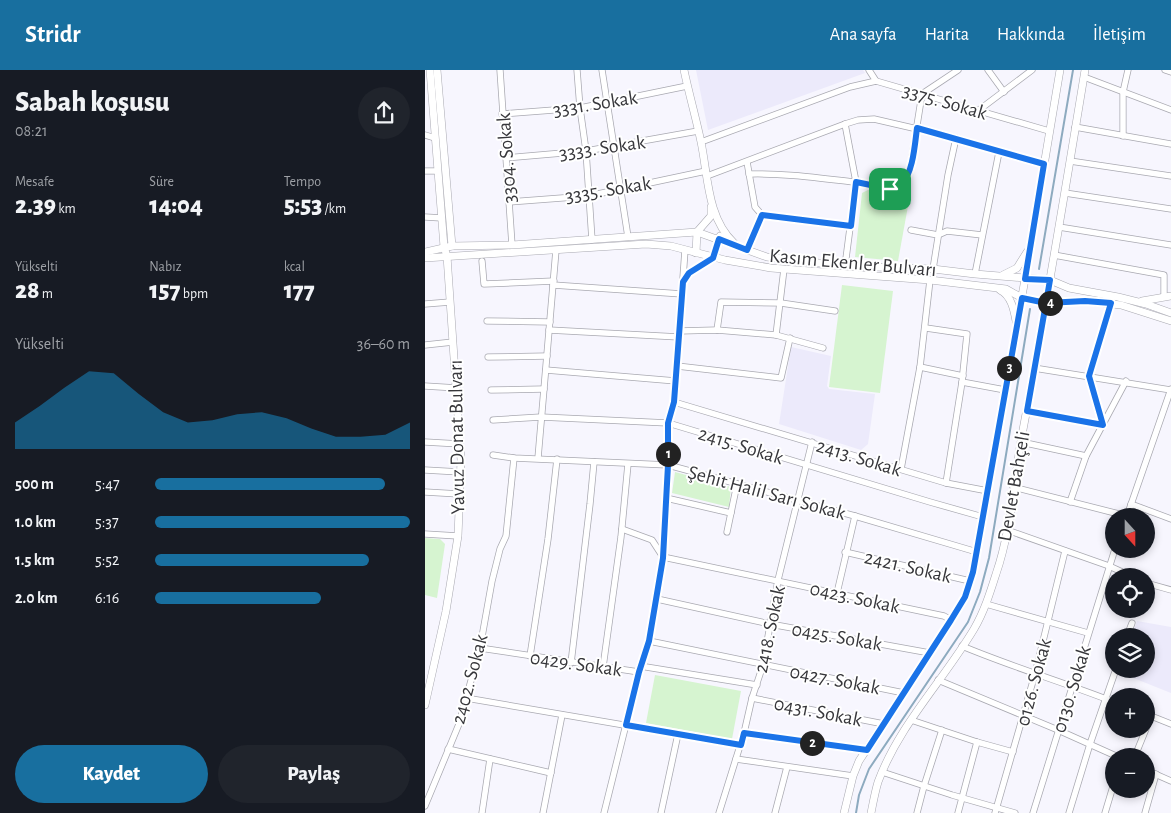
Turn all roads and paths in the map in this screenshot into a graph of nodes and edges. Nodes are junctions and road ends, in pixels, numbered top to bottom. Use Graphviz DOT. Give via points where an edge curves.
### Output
graph roads {
  1 [pos="430,70"];
  2 [pos="437,70"];
  3 [pos="500,70"];
  4 [pos="577,70"];
  5 [pos="602,70"];
  6 [pos="684,70"];
  7 [pos="870,70"];
  8 [pos="958,70"];
  9 [pos="987,70"];
  10 [pos="1032,70"];
  11 [pos="1060,70"];
  12 [pos="1128,70"];
  13 [pos="1165,70"];
  14 [pos="1171,72"];
  15 [pos="1084,74"];
  16 [pos="876,81"];
  17 [pos="687,86"];
  18 [pos="1003,92"];
  19 [pos="1123,92"];
  20 [pos="922,94"];
  21 [pos="606,103"];
  22 [pos="580,108"];
  23 [pos="979,110"];
  24 [pos="1171,110"];
  25 [pos="503,114"];
  26 [pos="845,124"];
  27 [pos="1075,127"];
  28 [pos="917,128"];
  29 [pos="698,131"];
  30 [pos="1049,131"];
  31 [pos="425,135"];
  32 [pos="1123,136"];
  33 [pos="435,138"];
  34 [pos="957,138"];
  35 [pos="701,142"];
  36 [pos="1171,144"];
  37 [pos="613,147"];
  38 [pos="586,151"];
  39 [pos="999,152"];
  40 [pos="506,158"];
  41 [pos="1070,160"];
  42 [pos="747,162"];
  43 [pos="1044,164"];
  44 [pos="438,170"];
  45 [pos="425,171"];
  46 [pos="706,174"];
  47 [pos="749,174"];
  48 [pos="1171,176"];
  49 [pos="856,182"];
  50 [pos="619,189"];
  51 [pos="1065,193"];
  52 [pos="588,196"];
  53 [pos="509,202"];
  54 [pos="711,204"];
  55 [pos="1171,209"];
  56 [pos="762,215"];
  57 [pos="425,217"];
  58 [pos="442,218"];
  59 [pos="851,226"];
  60 [pos="1059,227"];
  61 [pos="721,228"];
  62 [pos="911,230"];
  63 [pos="697,232"];
  64 [pos="938,235"];
  65 [pos="982,235"];
  66 [pos="628,237"];
  67 [pos="719,239"];
  68 [pos="592,240"];
  69 [pos="1031,243"];
  70 [pos="512,245"];
  71 [pos="1171,245"];
  72 [pos="738,246"];
  73 [pos="448,247"];
  74 [pos="556,250"];
  75 [pos="685,250"];
  76 [pos="747,250"];
  77 [pos="425,252"];
  78 [pos="695,253"];
  79 [pos="1054,255"];
  80 [pos="447,256"];
  81 [pos="425,258"];
  82 [pos="713,258"];
  83 [pos="482,261"];
  84 [pos="845,266"];
  85 [pos="784,269"];
  86 [pos="933,269"];
  87 [pos="975,274"];
  88 [pos="1001,276"];
  89 [pos="1025,279"];
  90 [pos="930,280"];
  91 [pos="1050,280"];
  92 [pos="683,282"];
  93 [pos="554,283"];
  94 [pos="995,288"];
  95 [pos="682,294"];
  96 [pos="1167,297"];
  97 [pos="1022,298"];
  98 [pos="1138,301"];
  99 [pos="449,302"];
  100 [pos="781,303"];
  101 [pos="1046,303"];
  102 [pos="1111,303"];
  103 [pos="425,304"];
  104 [pos="835,311"];
  105 [pos="1171,313"];
  106 [pos="487,320"];
  107 [pos="550,322"];
  108 [pos="1171,322"];
  109 [pos="1017,327"];
  110 [pos="926,328"];
  111 [pos="549,330"];
  112 [pos="717,330"];
  113 [pos="679,334"];
  114 [pos="776,335"];
  115 [pos="789,338"];
  116 [pos="453,342"];
  117 [pos="425,344"];
  118 [pos="823,348"];
  119 [pos="547,356"];
  120 [pos="488,357"];
  121 [pos="677,366"];
  122 [pos="920,367"];
  123 [pos="1035,368"];
  124 [pos="546,370"];
  125 [pos="1089,376"];
  126 [pos="963,379"];
  127 [pos="675,380"];
  128 [pos="1126,381"];
  129 [pos="425,386"];
  130 [pos="457,388"];
  131 [pos="544,389"];
  132 [pos="1171,389"];
  133 [pos="491,390"];
  134 [pos="1005,390"];
  135 [pos="674,402"];
  136 [pos="1027,411"];
  137 [pos="541,417"];
  138 [pos="493,420"];
  139 [pos="668,423"];
  140 [pos="1103,425"];
  141 [pos="425,442"];
  142 [pos="812,442"];
  143 [pos="1021,442"];
  144 [pos="460,444"];
  145 [pos="493,455"];
  146 [pos="1086,456"];
  147 [pos="514,458"];
  148 [pos="538,458"];
  149 [pos="557,459"];
  150 [pos="594,462"];
  151 [pos="628,464"];
  152 [pos="806,464"];
  153 [pos="668,465"];
  154 [pos="901,469"];
  155 [pos="425,470"];
  156 [pos="460,472"];
  157 [pos="946,483"];
  158 [pos="737,484"];
  159 [pos="1013,488"];
  160 [pos="988,491"];
  161 [pos="425,492"];
  162 [pos="459,494"];
  163 [pos="666,498"];
  164 [pos="798,500"];
  165 [pos="1070,502"];
  166 [pos="1131,504"];
  167 [pos="1130,508"];
  168 [pos="1105,511"];
  169 [pos="731,513"];
  170 [pos="855,516"];
  171 [pos="983,517"];
  172 [pos="1171,519"];
  173 [pos="622,529"];
  174 [pos="1007,530"];
  175 [pos="727,532"];
  176 [pos="425,534"];
  177 [pos="458,536"];
  178 [pos="1065,551"];
  179 [pos="845,552"];
  180 [pos="977,552"];
  181 [pos="663,558"];
  182 [pos="1112,558"];
  183 [pos="1109,566"];
  184 [pos="1113,568"];
  185 [pos="779,580"];
  186 [pos="970,581"];
  187 [pos="1155,586"];
  188 [pos="1171,590"];
  189 [pos="837,593"];
  190 [pos="657,599"];
  191 [pos="986,604"];
  192 [pos="951,620"];
  193 [pos="1049,621"];
  194 [pos="1131,623"];
  195 [pos="770,624"];
  196 [pos="1129,628"];
  197 [pos="1088,633"];
  198 [pos="649,641"];
  199 [pos="962,646"];
  200 [pos="480,648"];
  201 [pos="930,653"];
  202 [pos="530,656"];
  203 [pos="571,663"];
  204 [pos="763,665"];
  205 [pos="603,667"];
  206 [pos="640,669"];
  207 [pos="1035,674"];
  208 [pos="939,680"];
  209 [pos="757,685"];
  210 [pos="1071,685"];
  211 [pos="904,692"];
  212 [pos="466,698"];
  213 [pos="752,698"];
  214 [pos="1105,698"];
  215 [pos="425,705"];
  216 [pos="562,715"];
  217 [pos="1024,715"];
  218 [pos="1155,717"];
  219 [pos="911,720"];
  220 [pos="884,724"];
  221 [pos="1171,724"];
  222 [pos="626,725"];
  223 [pos="942,730"];
  224 [pos="1058,730"];
  225 [pos="744,733"];
  226 [pos="678,734"];
  227 [pos="977,742"];
  228 [pos="1089,744"];
  229 [pos="741,745"];
  230 [pos="448,750"];
  231 [pos="867,750"];
  232 [pos="1105,751"];
  233 [pos="1013,752"];
  234 [pos="490,759"];
  235 [pos="736,759"];
  236 [pos="787,767"];
  237 [pos="882,772"];
  238 [pos="551,773"];
  239 [pos="1156,774"];
  240 [pos="853,776"];
  241 [pos="1170,779"];
  242 [pos="924,786"];
  243 [pos="962,798"];
  244 [pos="1110,798"];
  245 [pos="425,806"];
  246 [pos="996,810"];
  247 [pos="482,813"];
  248 [pos="543,813"];
  249 [pos="603,813"];
  250 [pos="661,813"];
  251 [pos="719,813"];
  252 [pos="775,813"];
  253 [pos="845,813"];
  254 [pos="871,813"];
  255 [pos="917,813"];
  256 [pos="958,813"];
  257 [pos="1015,813"];
  258 [pos="1033,813"];
  259 [pos="1069,813"];
  260 [pos="1105,813"];
  261 [pos="1145,813"];
  1 -- 33 [label="street"];
  2 -- 73 [label="street"];
  3 -- 25 [label="street, 3304. Sokak"];
  4 -- 22 [label="street"];
  5 -- 21 [label="street"];
  6 -- 17 [label="street"];
  7 -- 16 [label="street"];
  8 -- 20 [label="street"];
  9 -- 18 [label="street"];
  10 -- 18 [label="street"];
  11 -- 30 [label="street, Devlet Bahçeli"];
  12 -- 19 [label="street"];
  13 -- 14 [label="street"];
  15 -- 19 [label="street"];
  15 -- 27 [label="street, Devlet Bahçeli"];
  16 -- 20 [label="street, 3375. Sokak"];
  16 -- 35 [label="street, 3375. Sokak" via="850,87"];
  17 -- 21 [label="street, 3331. Sokak"];
  17 -- 29 [label="street"];
  18 -- 23 [label="street"];
  19 -- 24 [label="street"];
  19 -- 32 [label="street"];
  20 -- 23 [label="street, 3375. Sokak"];
  20 -- 28 [label="street"];
  21 -- 22 [label="street, 3331. Sokak"];
  21 -- 37 [label="street"];
  22 -- 25 [label="street, 3331. Sokak"];
  22 -- 38 [label="street"];
  23 -- 30 [label="street, 3375. Sokak"];
  25 -- 40 [label="street, 3304. Sokak"];
  26 -- 28 [label="street, 3335. Sokak" via="874,119"];
  26 -- 42 [label="street, 3335. Sokak"];
  26 -- 49 [label="street"];
  27 -- 32 [label="street"];
  27 -- 41 [label="street, Devlet Bahçeli"];
  28 -- 34 [label="street, 3335. Sokak"];
  28 -- 49 [label="street" via="910,170 901,185 890,189"];
  29 -- 35 [label="street"];
  29 -- 37 [label="street, 3333. Sokak"];
  30 -- 43 [label="street, Devlet Bahçeli"];
  31 -- 33 [label="street"];
  32 -- 36 [label="street"];
  33 -- 44 [label="street"];
  34 -- 39 [label="street, 3335. Sokak"];
  34 -- 64 [label="street"];
  35 -- 46 [label="street"];
  37 -- 38 [label="street, 3333. Sokak"];
  37 -- 50 [label="street"];
  38 -- 40 [label="street, 3333. Sokak"];
  38 -- 52 [label="street"];
  39 -- 43 [label="street, 3335. Sokak"];
  39 -- 65 [label="street"];
  40 -- 53 [label="street, 3304. Sokak"];
  41 -- 48 [label="street"];
  41 -- 51 [label="street, Devlet Bahçeli"];
  42 -- 46 [label="street, 3335. Sokak"];
  42 -- 47 [label="street"];
  43 -- 69 [label="street, Devlet Bahçeli"];
  44 -- 45 [label="street"];
  44 -- 58 [label="street"];
  46 -- 50 [label="street, 3335. Sokak"];
  46 -- 54 [label="street"];
  47 -- 49 [label="street"];
  47 -- 56 [label="street" via="755,207"];
  49 -- 59 [label="street"];
  50 -- 52 [label="street, 3335. Sokak"];
  50 -- 66 [label="street"];
  51 -- 55 [label="street"];
  51 -- 60 [label="street, Devlet Bahçeli"];
  52 -- 53 [label="street, 3335. Sokak"];
  52 -- 68 [label="street"];
  53 -- 70 [label="street, 3304. Sokak"];
  54 -- 61 [label="street"];
  54 -- 63 [label="street" via="711,216"];
  56 -- 59 [label="street"];
  56 -- 76 [label="street"];
  57 -- 58 [label="street"];
  58 -- 73 [label="street"];
  59 -- 84 [label="street"];
  60 -- 71 [label="street"];
  60 -- 79 [label="street, Devlet Bahçeli"];
  61 -- 67 [label="street"];
  61 -- 72 [label="street"];
  62 -- 64 [label="street"];
  63 -- 66 [label="street, Kasım Ekenler Bulvarı"];
  63 -- 67 [label="street, Kasım Ekenler Bulvarı"];
  63 -- 78 [label="street"];
  64 -- 65 [label="street" via="947,231"];
  64 -- 86 [label="street"];
  65 -- 87 [label="street"];
  66 -- 68 [label="street, Kasım Ekenler Bulvarı"];
  67 -- 72 [label="street, Kasım Ekenler Bulvarı"];
  67 -- 82 [label="street"];
  68 -- 70 [label="street, Kasım Ekenler Bulvarı"];
  69 -- 88 [label="street" via="1017,268"];
  69 -- 89 [label="street, Devlet Bahçeli"];
  70 -- 73 [label="street, Kasım Ekenler Bulvarı"];
  72 -- 76 [label="street, Kasım Ekenler Bulvarı"];
  73 -- 77 [label="street, Kasım Ekenler Bulvarı"];
  73 -- 80 [label="street"];
  74 -- 75 [label="street, Kasım Ekenler Bulvarı" via="645,244"];
  74 -- 80 [label="street, Kasım Ekenler Bulvarı"];
  74 -- 93 [label="street"];
  75 -- 78 [label="street, Kasım Ekenler Bulvarı"];
  75 -- 92 [label="street"];
  76 -- 84 [label="street, Kasım Ekenler Bulvarı" via="767,257"];
  78 -- 82 [label="street, Kasım Ekenler Bulvarı"];
  79 -- 91 [label="street, Devlet Bahçeli"];
  79 -- 96 [label="street" via="1164,275"];
  80 -- 81 [label="street, Kasım Ekenler Bulvarı"];
  80 -- 99 [label="street, Yavuz Donat Bulvarı"];
  82 -- 85 [label="street, Kasım Ekenler Bulvarı"];
  82 -- 92 [label="street" via="689,273"];
  83 -- 93 [label="street" via="484,284"];
  84 -- 86 [label="street, Kasım Ekenler Bulvarı"];
  85 -- 90 [label="street, Kasım Ekenler Bulvarı"];
  85 -- 100 [label="street"];
  86 -- 87 [label="street, Kasım Ekenler Bulvarı"];
  87 -- 88 [label="street, Kasım Ekenler Bulvarı"];
  88 -- 89 [label="street, Kasım Ekenler Bulvarı"];
  89 -- 91 [label="street, Kasım Ekenler Bulvarı"];
  89 -- 97 [label="street, Devlet Bahçeli"];
  90 -- 94 [label="street, Kasım Ekenler Bulvarı"];
  90 -- 110 [label="street"];
  91 -- 98 [label="street, Kasım Ekenler Bulvarı" via="1069,288"];
  91 -- 101 [label="street, Devlet Bahçeli"];
  92 -- 95 [label="street"];
  93 -- 95 [label="street"];
  93 -- 107 [label="street"];
  94 -- 97 [label="street, Kasım Ekenler Bulvarı" via="1006,289"];
  94 -- 109 [label="street" via="1005,292"];
  95 -- 113 [label="street"];
  96 -- 98 [label="street"];
  97 -- 101 [label="street, Kasım Ekenler Bulvarı"];
  97 -- 109 [label="street, Devlet Bahçeli"];
  98 -- 105 [label="street, Kasım Ekenler Bulvarı"];
  99 -- 103 [label="street"];
  99 -- 116 [label="street, Yavuz Donat Bulvarı"];
  100 -- 104 [label="street"];
  100 -- 112 [label="street" via="721,302"];
  100 -- 114 [label="street"];
  101 -- 102 [label="street, Kasım Ekenler Bulvarı"];
  101 -- 123 [label="street, Devlet Bahçeli"];
  102 -- 108 [label="street, Kasım Ekenler Bulvarı"];
  102 -- 125 [label="street"];
  106 -- 107 [label="street"];
  107 -- 111 [label="street"];
  109 -- 134 [label="street, Devlet Bahçeli"];
  110 -- 122 [label="street"];
  110 -- 126 [label="street" via="967,334"];
  111 -- 113 [label="street"];
  111 -- 119 [label="street"];
  112 -- 113 [label="street"];
  112 -- 114 [label="street"];
  113 -- 121 [label="street"];
  114 -- 115 [label="street"];
  115 -- 118 [label="street"];
  115 -- 121 [label="street" via="781,378"];
  116 -- 117 [label="street"];
  116 -- 130 [label="street, Yavuz Donat Bulvarı"];
  119 -- 120 [label="street"];
  119 -- 124 [label="street"];
  121 -- 127 [label="street"];
  122 -- 126 [label="street"];
  122 -- 154 [label="street"];
  123 -- 125 [label="street"];
  123 -- 136 [label="street, Devlet Bahçeli"];
  124 -- 127 [label="street"];
  124 -- 131 [label="street"];
  125 -- 128 [label="street"];
  125 -- 140 [label="street"];
  126 -- 134 [label="street"];
  126 -- 157 [label="street"];
  127 -- 135 [label="street"];
  128 -- 132 [label="street"];
  128 -- 140 [label="street"];
  129 -- 130 [label="street"];
  130 -- 144 [label="street, Yavuz Donat Bulvarı"];
  131 -- 133 [label="street"];
  131 -- 137 [label="street"];
  132 -- 166 [label="street"];
  134 -- 160 [label="street, Devlet Bahçeli"];
  135 -- 139 [label="street"];
  135 -- 142 [label="street, 2413. Sokak"];
  136 -- 140 [label="street"];
  136 -- 143 [label="street, Devlet Bahçeli"];
  137 -- 138 [label="street, 2415. Sokak"];
  137 -- 139 [label="street, 2415. Sokak"];
  137 -- 148 [label="street"];
  139 -- 152 [label="street, 2415. Sokak"];
  139 -- 153 [label="street"];
  140 -- 146 [label="street"];
  141 -- 144 [label="street"];
  142 -- 152 [label="street, 2418. Sokak"];
  142 -- 154 [label="street, 2413. Sokak"];
  143 -- 146 [label="street"];
  143 -- 159 [label="street, Devlet Bahçeli"];
  144 -- 156 [label="street, Yavuz Donat Bulvarı"];
  145 -- 147 [label="street, Şehit Halil Sarı Sokak"];
  146 -- 165 [label="street"];
  147 -- 148 [label="street, Şehit Halil Sarı Sokak"];
  147 -- 200 [label="street, 2402. Sokak" via="506,536 499,549"];
  148 -- 149 [label="street, Şehit Halil Sarı Sokak"];
  149 -- 150 [label="street, Şehit Halil Sarı Sokak"];
  149 -- 202 [label="street"];
  150 -- 151 [label="street, Şehit Halil Sarı Sokak"];
  150 -- 203 [label="street"];
  151 -- 153 [label="street, Şehit Halil Sarı Sokak"];
  151 -- 173 [label="street"];
  152 -- 164 [label="street, 2418. Sokak"];
  152 -- 171 [label="street, 2415. Sokak"];
  153 -- 158 [label="street, Şehit Halil Sarı Sokak"];
  153 -- 163 [label="street"];
  154 -- 157 [label="street, 2413. Sokak"];
  155 -- 156 [label="street"];
  156 -- 162 [label="street, Yavuz Donat Bulvarı"];
  157 -- 160 [label="street, 2413. Sokak"];
  158 -- 164 [label="street, Şehit Halil Sarı Sokak"];
  158 -- 169 [label="street"];
  159 -- 165 [label="street"];
  159 -- 174 [label="street, Devlet Bahçeli"];
  160 -- 171 [label="street, Devlet Bahçeli"];
  161 -- 162 [label="street"];
  162 -- 177 [label="street, Yavuz Donat Bulvarı"];
  163 -- 169 [label="street"];
  163 -- 181 [label="street"];
  164 -- 170 [label="street, Şehit Halil Sarı Sokak"];
  164 -- 185 [label="street, 2418. Sokak"];
  165 -- 168 [label="street"];
  166 -- 167 [label="street"];
  166 -- 172 [label="street"];
  169 -- 175 [label="street"];
  170 -- 179 [label="street"];
  170 -- 180 [label="street, Şehit Halil Sarı Sokak"];
  171 -- 180 [label="street, Devlet Bahçeli"];
  173 -- 181 [label="street" via="652,540"];
  173 -- 205 [label="street"];
  174 -- 178 [label="street"];
  174 -- 191 [label="street, Devlet Bahçeli"];
  176 -- 177 [label="street"];
  177 -- 215 [label="street, Yavuz Donat Bulvarı" via="446,611"];
  178 -- 183 [label="street"];
  178 -- 193 [label="street, 0126. Sokak"];
  179 -- 186 [label="street, 2421. Sokak"];
  179 -- 189 [label="street"];
  180 -- 186 [label="street, Devlet Bahçeli"];
  181 -- 185 [label="street, 0423. Sokak"];
  181 -- 190 [label="street"];
  182 -- 183 [label="street, 0130. Sokak"];
  183 -- 184 [label="street"];
  183 -- 197 [label="street, 0130. Sokak"];
  185 -- 189 [label="street, 0423. Sokak"];
  185 -- 195 [label="street, 2418. Sokak"];
  186 -- 192 [label="street, Devlet Bahçeli" via="965,597"];
  187 -- 188 [label="street"];
  189 -- 192 [label="street, 0423. Sokak"];
  190 -- 195 [label="street, 0425. Sokak"];
  190 -- 198 [label="street"];
  191 -- 193 [label="street"];
  191 -- 199 [label="street, Devlet Bahçeli"];
  192 -- 201 [label="street, Devlet Bahçeli"];
  193 -- 197 [label="street"];
  193 -- 207 [label="street, 0126. Sokak"];
  194 -- 196 [label="street"];
  195 -- 201 [label="street, 0425. Sokak"];
  195 -- 204 [label="street, 2418. Sokak"];
  197 -- 210 [label="street, 0130. Sokak"];
  198 -- 204 [label="street, 0427. Sokak"];
  198 -- 206 [label="street"];
  199 -- 207 [label="street"];
  199 -- 208 [label="street, Devlet Bahçeli"];
  200 -- 202 [label="street, 0429. Sokak"];
  200 -- 212 [label="street, 2402. Sokak"];
  201 -- 211 [label="street, Devlet Bahçeli"];
  202 -- 203 [label="street, 0429. Sokak"];
  203 -- 205 [label="street, 0429. Sokak"];
  204 -- 209 [label="street, 2418. Sokak"];
  204 -- 211 [label="street, 0427. Sokak"];
  205 -- 206 [label="street, 0429. Sokak"];
  206 -- 209 [label="street, 0429. Sokak"];
  206 -- 222 [label="street"];
  207 -- 210 [label="street"];
  207 -- 217 [label="street, 0126. Sokak"];
  208 -- 217 [label="street"];
  208 -- 219 [label="street, Devlet Bahçeli"];
  209 -- 213 [label="street, 2418. Sokak"];
  210 -- 214 [label="street"];
  210 -- 224 [label="street, 0130. Sokak"];
  211 -- 220 [label="street, Devlet Bahçeli"];
  212 -- 216 [label="street"];
  212 -- 230 [label="street, 2402. Sokak"];
  213 -- 220 [label="street, 0431. Sokak"];
  213 -- 225 [label="street, 2418. Sokak"];
  214 -- 228 [label="street"];
  216 -- 222 [label="street"];
  216 -- 238 [label="street"];
  217 -- 224 [label="street"];
  217 -- 233 [label="street, 0126. Sokak"];
  218 -- 221 [label="street"];
  219 -- 223 [label="street"];
  219 -- 237 [label="street, Devlet Bahçeli"];
  220 -- 231 [label="street, Devlet Bahçeli"];
  222 -- 226 [label="street"];
  222 -- 249 [label="street"];
  223 -- 227 [label="street"];
  223 -- 242 [label="street"];
  224 -- 228 [label="street"];
  224 -- 258 [label="street, 0130. Sokak"];
  225 -- 229 [label="street, 2418. Sokak"];
  225 -- 231 [label="street"];
  226 -- 229 [label="street"];
  226 -- 250 [label="street"];
  227 -- 233 [label="street"];
  227 -- 243 [label="street"];
  228 -- 232 [label="street"];
  228 -- 259 [label="street"];
  229 -- 235 [label="street, 2418. Sokak"];
  230 -- 234 [label="street"];
  230 -- 245 [label="street, 2402. Sokak"];
  231 -- 240 [label="street, Devlet Bahçeli"];
  233 -- 246 [label="street, 0126. Sokak"];
  234 -- 238 [label="street"];
  234 -- 247 [label="street"];
  235 -- 236 [label="street"];
  235 -- 251 [label="street, 2418. Sokak"];
  236 -- 240 [label="street"];
  236 -- 252 [label="street"];
  237 -- 242 [label="street"];
  237 -- 254 [label="street, Devlet Bahçeli"];
  238 -- 248 [label="street"];
  239 -- 241 [label="street"];
  239 -- 261 [label="street"];
  240 -- 253 [label="street, Devlet Bahçeli"];
  242 -- 243 [label="street"];
  242 -- 255 [label="street"];
  243 -- 246 [label="street"];
  243 -- 256 [label="street"];
  244 -- 260 [label="street"];
  246 -- 257 [label="street"];
}
